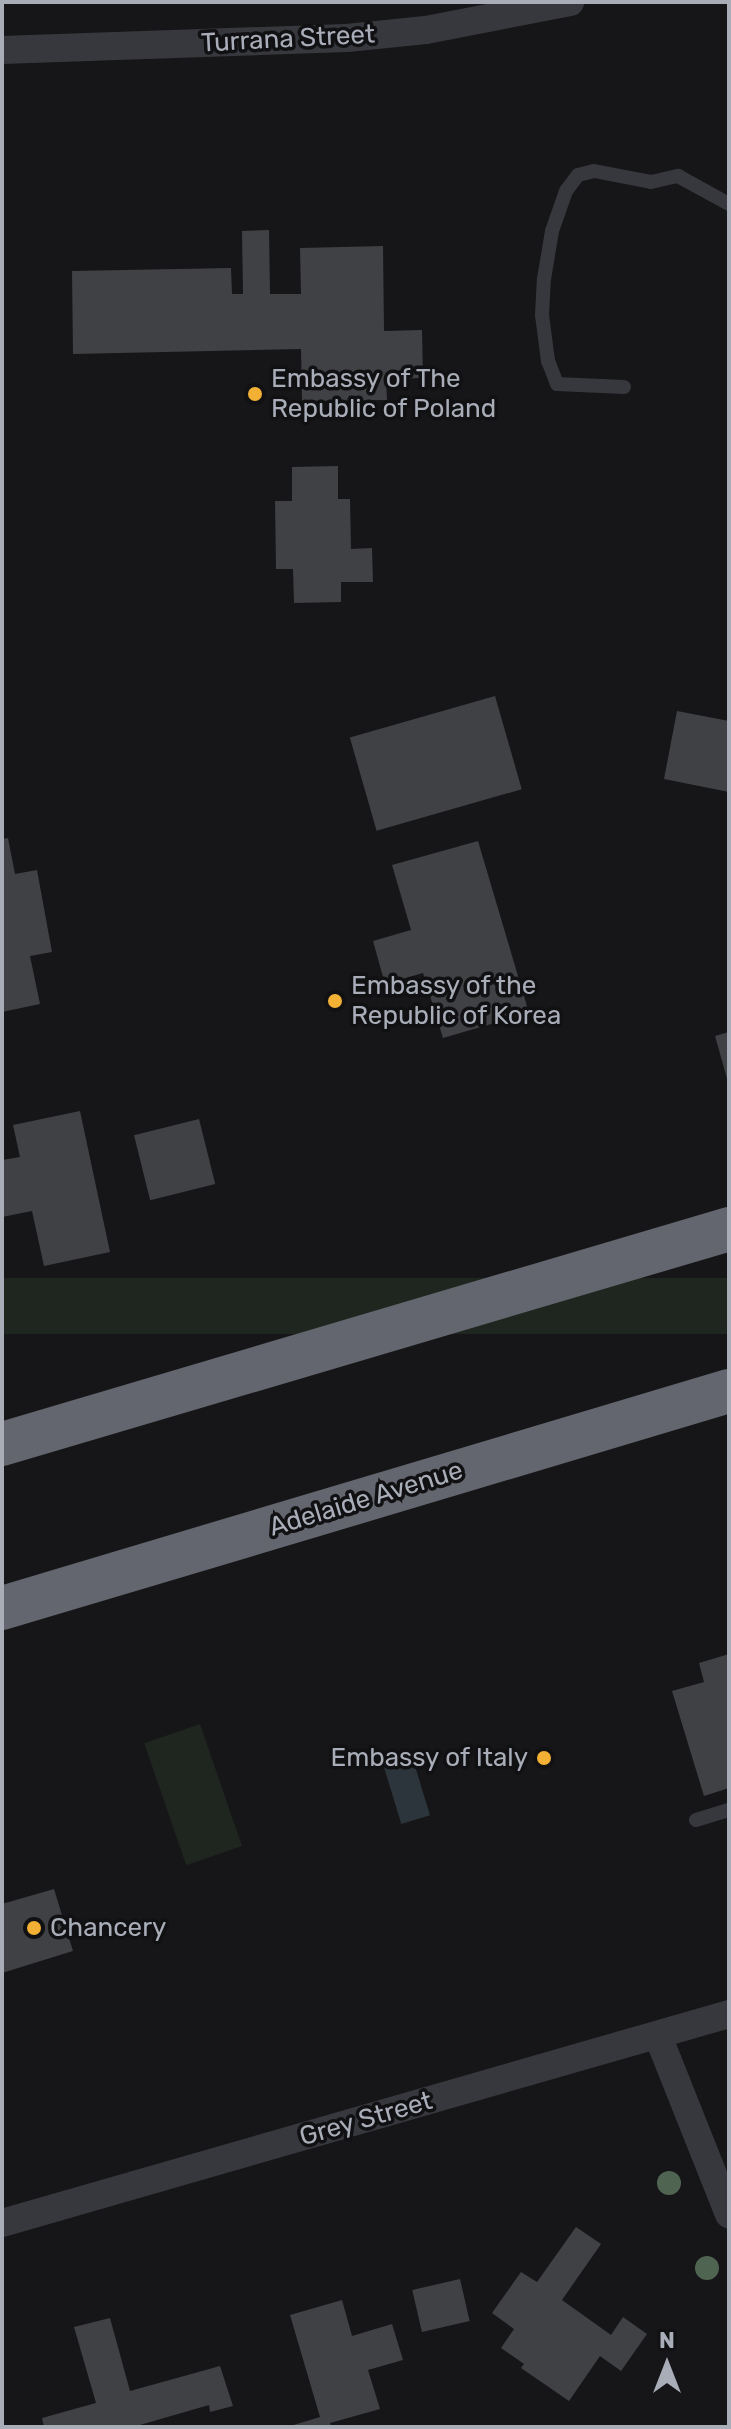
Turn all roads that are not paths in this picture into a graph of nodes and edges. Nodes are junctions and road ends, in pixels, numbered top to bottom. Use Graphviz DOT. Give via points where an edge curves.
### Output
graph roads {
  1 [pos="570,2"];
  2 [pos="2,50"];
  3 [pos="729,204"];
  4 [pos="624,387"];
  5 [pos="729,1229"];
  6 [pos="729,1391"];
  7 [pos="2,1444"];
  8 [pos="2,1608"];
  9 [pos="729,1810"];
  10 [pos="696,1820"];
  11 [pos="729,2014"];
  12 [pos="658,2036"];
  13 [pos="729,2214"];
  14 [pos="2,2223"];
  1 -- 2 [label="street, Turrana Street" via="426,30 347,38"];
  3 -- 4 [label="lane" via="678,176 651,182 594,171 578,175 566,191 544,279 548,361 557,384"];
  5 -- 7 [label="highway"];
  6 -- 8 [label="highway, Adelaide Avenue"];
  9 -- 10 [label="lane"];
  11 -- 12 [label="street, Grey Street"];
  12 -- 13 [label="street"];
  12 -- 14 [label="street, Grey Street"];
}
